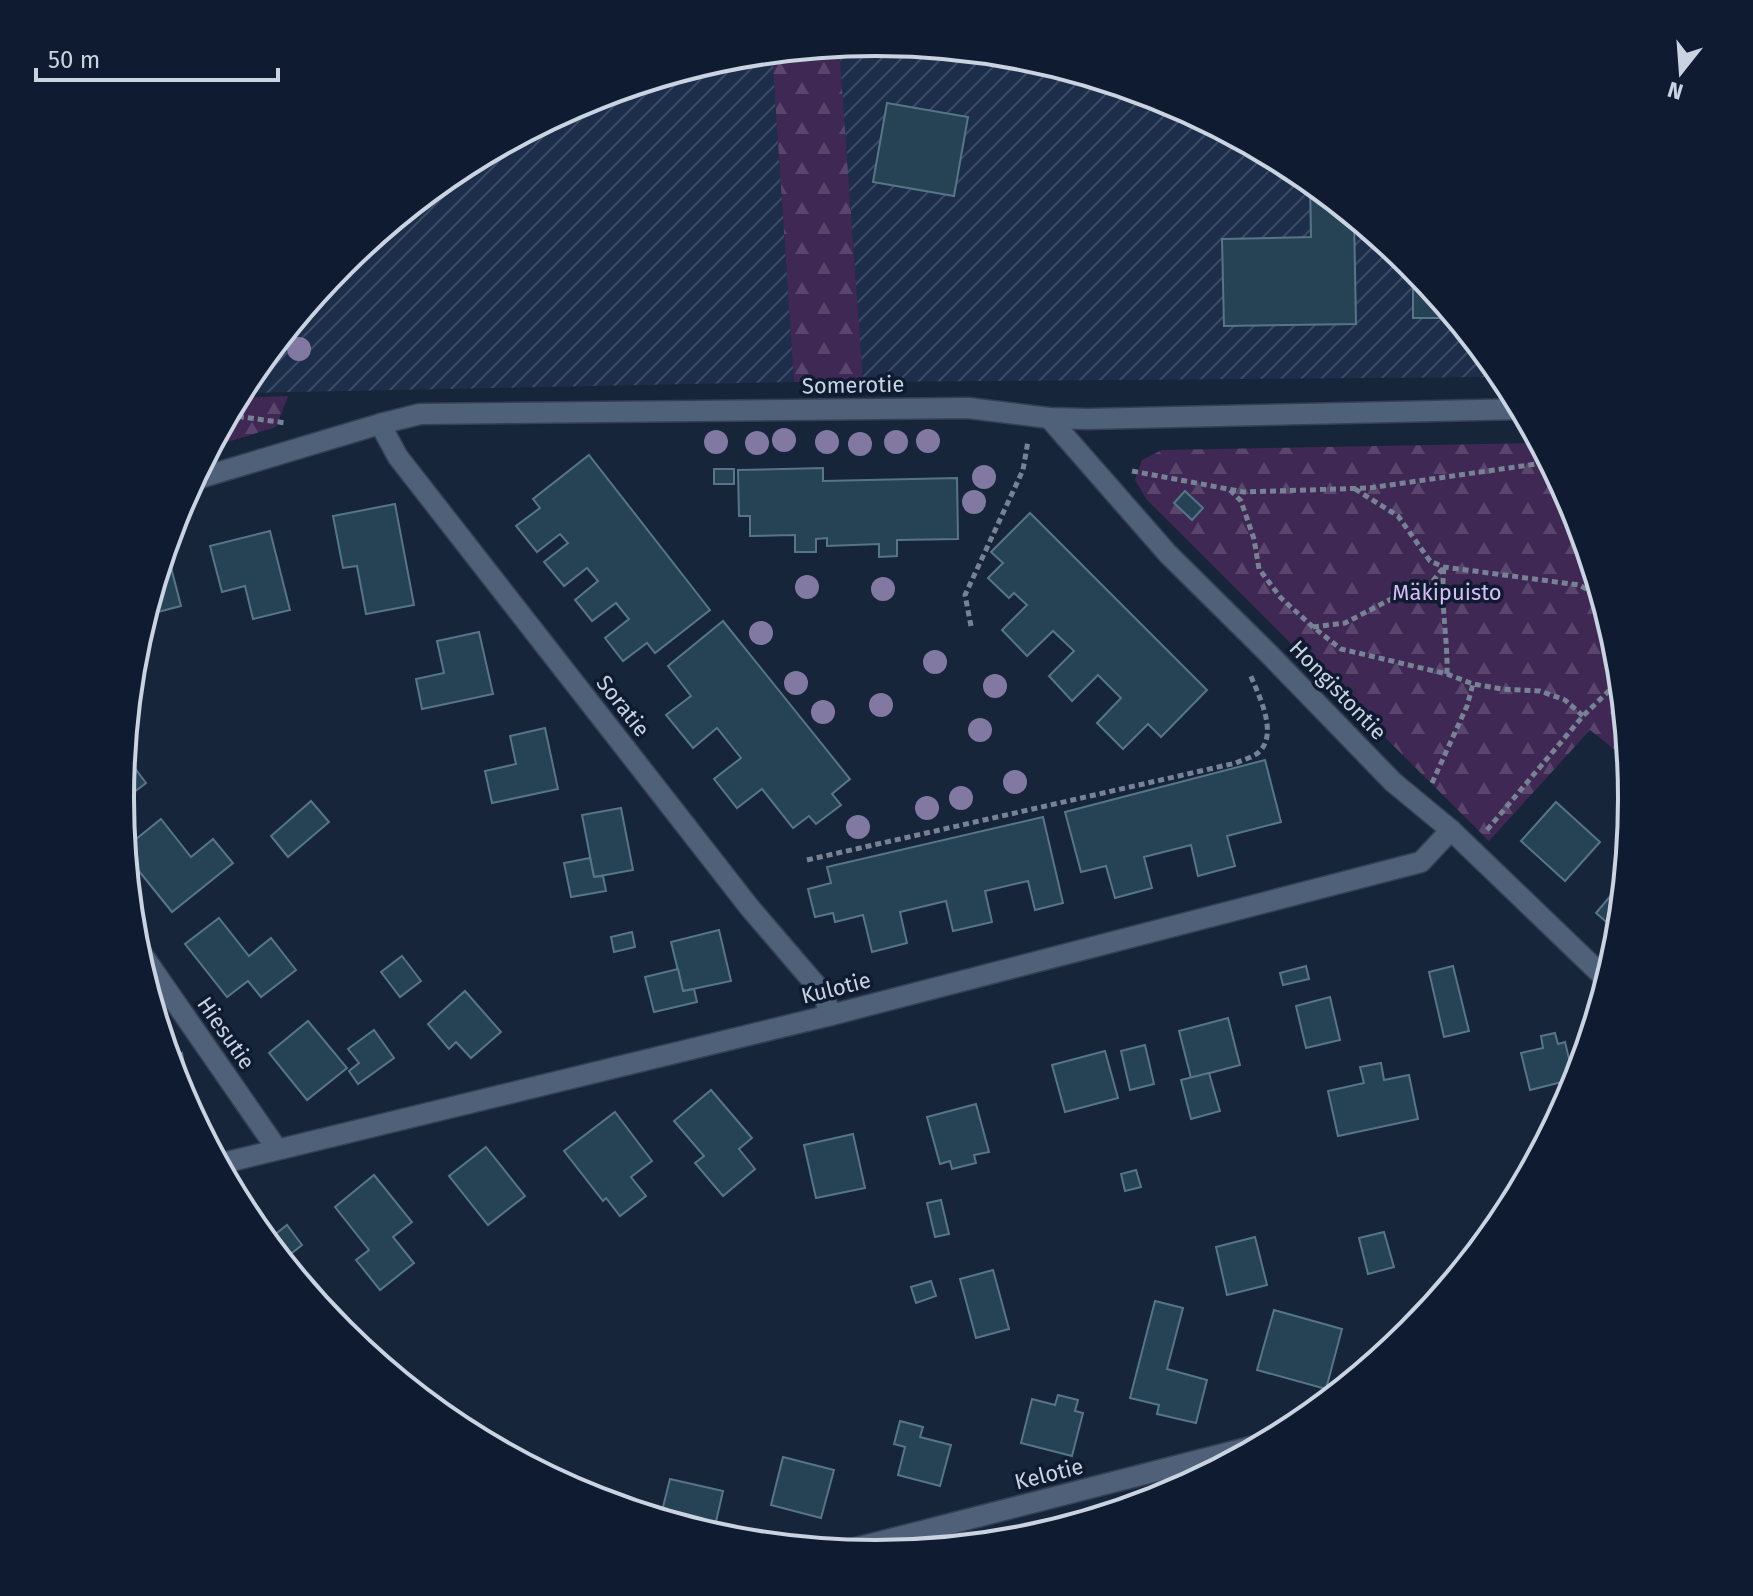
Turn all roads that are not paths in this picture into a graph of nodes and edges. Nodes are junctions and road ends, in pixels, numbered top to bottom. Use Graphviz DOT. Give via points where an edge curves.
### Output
graph roads {
  1 [pos="1508,409"];
  2 [pos="1040,418"];
  3 [pos="380,424"];
  4 [pos="209,475"];
  5 [pos="1451,830"];
  6 [pos="1597,971"];
  7 [pos="156,975"];
  8 [pos="831,1015"];
  9 [pos="277,1149"];
  10 [pos="230,1161"];
  11 [pos="1221,1454"];
  12 [pos="889,1539"];
  1 -- 2 [label="street, Somerotie"];
  2 -- 3 [label="street, Somerotie" via="968,408 720,410 420,414"];
  2 -- 5 [label="street, Hongistontie" via="1393,782"];
  3 -- 4 [label="street, Somerotie"];
  3 -- 8 [label="street, Soratie" via="408,469 750,908 822,992"];
  5 -- 6 [label="street, Hongistontie"];
  5 -- 8 [label="street, Kulotie" via="1421,862"];
  7 -- 9 [label="street, Hiesutie"];
  8 -- 9 [label="street, Kulotie"];
  9 -- 10 [label="street, Kulotie"];
  11 -- 12 [label="street, Kelotie"];
}
